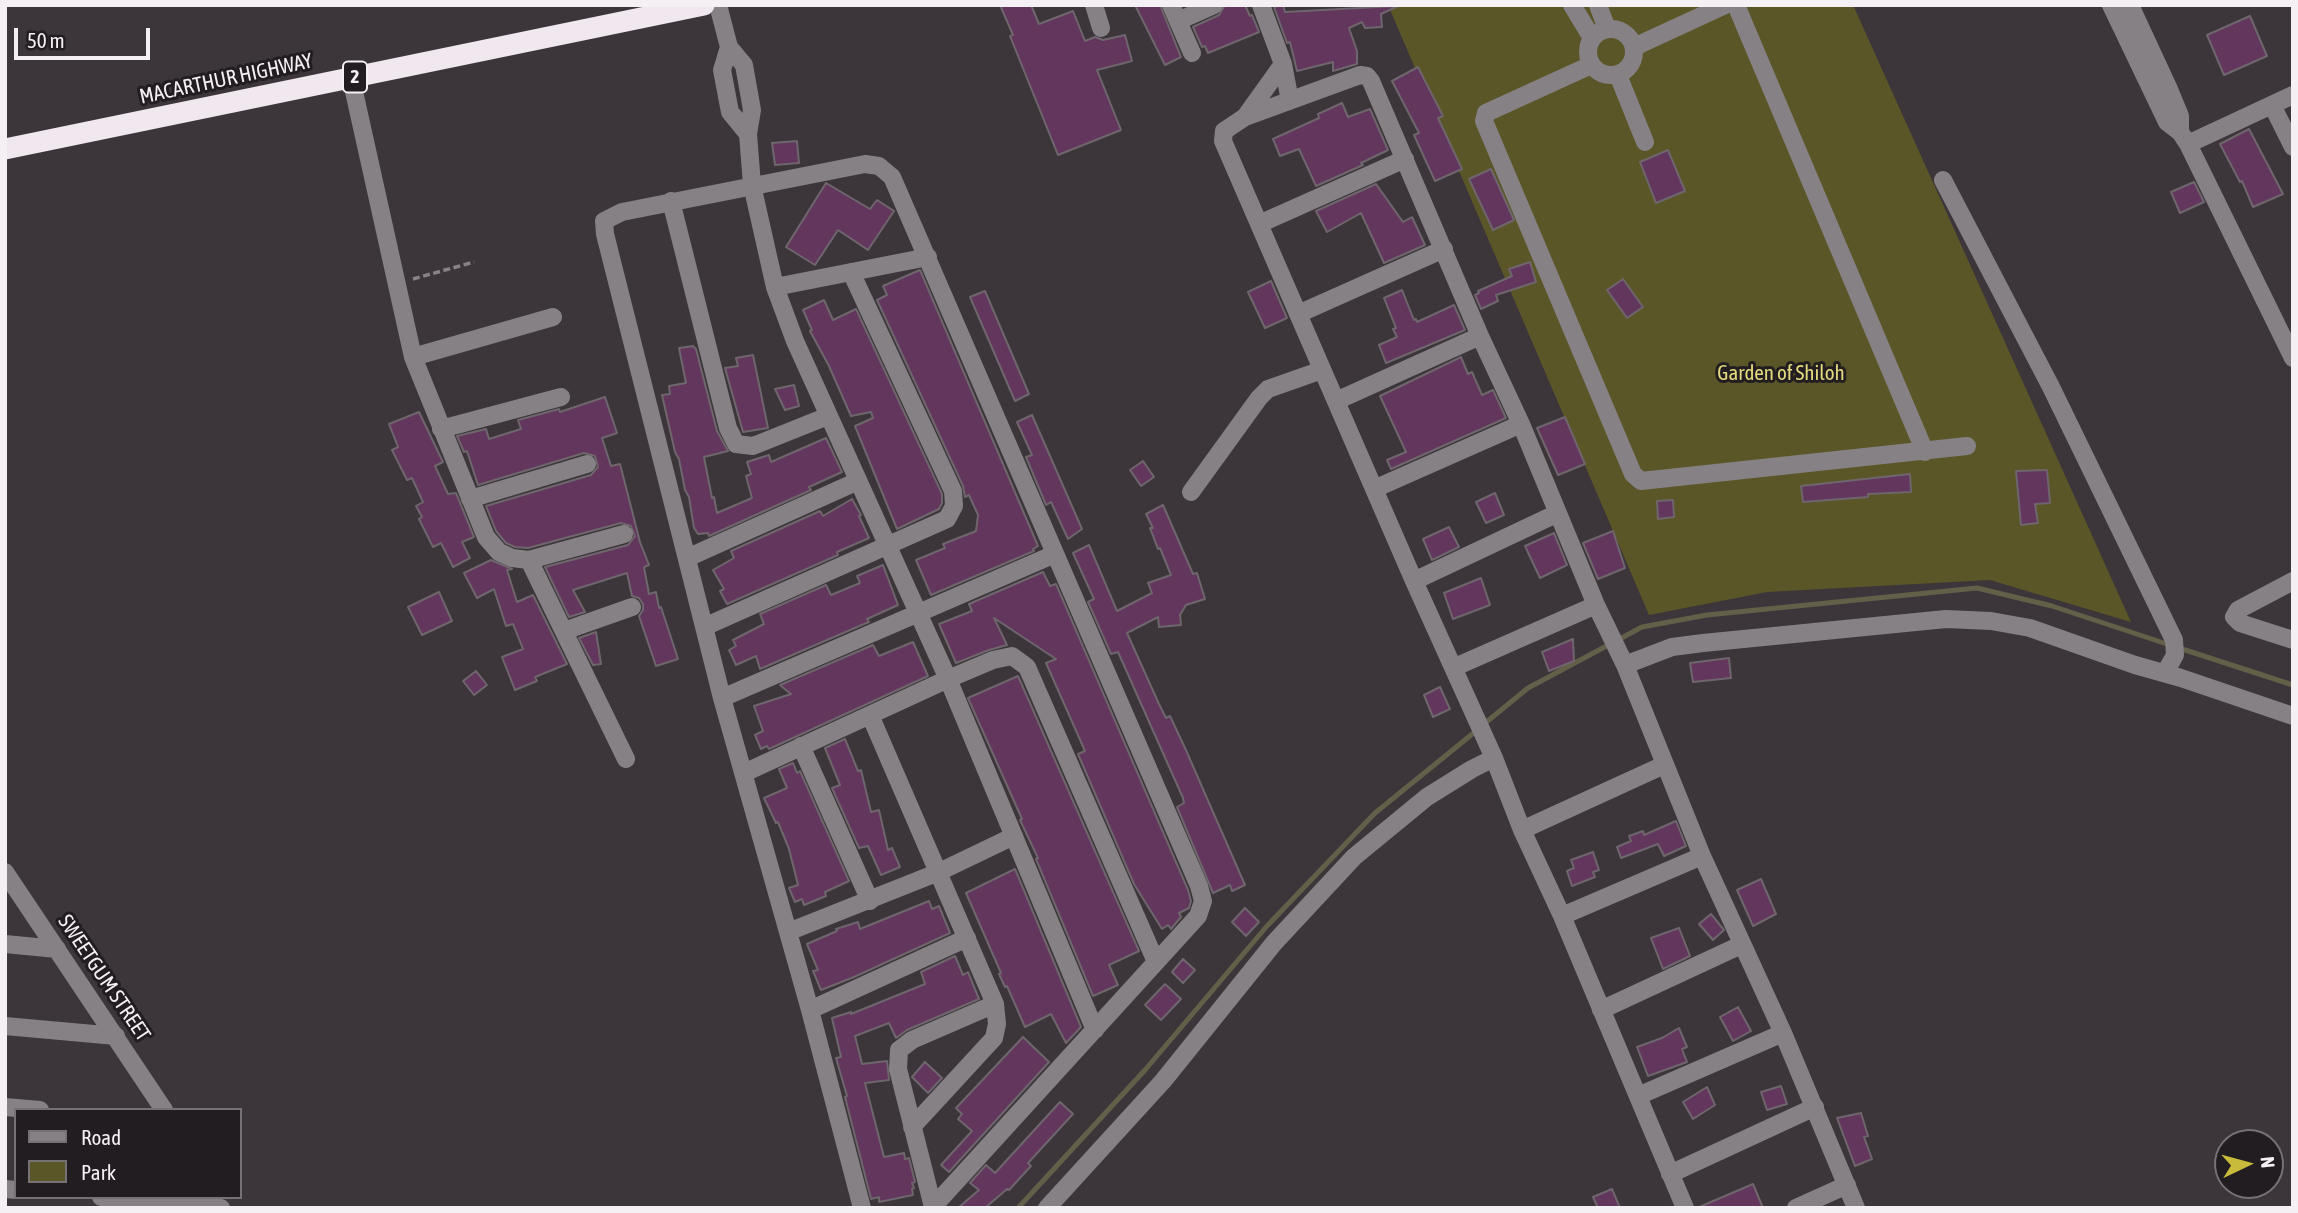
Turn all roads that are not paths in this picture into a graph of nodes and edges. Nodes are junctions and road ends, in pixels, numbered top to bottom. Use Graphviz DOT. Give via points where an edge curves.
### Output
graph roads {
  1 [pos="704,5"];
  2 [pos="718,5"];
  3 [pos="1094,5"];
  4 [pos="1214,5"];
  5 [pos="1261,5"];
  6 [pos="1573,5"];
  7 [pos="1598,5"];
  8 [pos="1725,5"];
  9 [pos="1736,5"];
  10 [pos="2111,5"];
  11 [pos="2130,5"];
  12 [pos="1175,13"];
  13 [pos="1101,28"];
  14 [pos="1600,34"];
  15 [pos="1634,47"];
  16 [pos="2140,47"];
  17 [pos="1192,53"];
  18 [pos="1283,64"];
  19 [pos="1591,65"];
  20 [pos="1618,75"];
  21 [pos="351,78"];
  22 [pos="2293,95"];
  23 [pos="1290,101"];
  24 [pos="2272,105"];
  25 [pos="1245,117"];
  26 [pos="2184,138"];
  27 [pos="1644,142"];
  28 [pos="2293,147"];
  29 [pos="5,149"];
  30 [pos="1405,159"];
  31 [pos="1943,180"];
  32 [pos="752,185"];
  33 [pos="671,201"];
  34 [pos="1259,224"];
  35 [pos="1444,249"];
  36 [pos="928,257"];
  37 [pos="851,272"];
  38 [pos="775,287"];
  39 [pos="1298,314"];
  40 [pos="553,317"];
  41 [pos="1480,336"];
  42 [pos="413,357"];
  43 [pos="2293,358"];
  44 [pos="1322,370"];
  45 [pos="561,397"];
  46 [pos="1336,401"];
  47 [pos="828,416"];
  48 [pos="1521,424"];
  49 [pos="441,429"];
  50 [pos="1967,446"];
  51 [pos="1925,452"];
  52 [pos="587,464"];
  53 [pos="858,481"];
  54 [pos="1374,489"];
  55 [pos="1191,492"];
  56 [pos="470,499"];
  57 [pos="1558,513"];
  58 [pos="624,534"];
  59 [pos="889,547"];
  60 [pos="1055,554"];
  61 [pos="687,558"];
  62 [pos="529,560"];
  63 [pos="1414,581"];
  64 [pos="2293,581"];
  65 [pos="1596,605"];
  66 [pos="632,607"];
  67 [pos="918,612"];
  68 [pos="704,627"];
  69 [pos="564,631"];
  70 [pos="2293,640"];
  71 [pos="1625,666"];
  72 [pos="1455,667"];
  73 [pos="2165,673"];
  74 [pos="948,679"];
  75 [pos="722,698"];
  76 [pos="870,715"];
  77 [pos="2293,716"];
  78 [pos="801,746"];
  79 [pos="1494,758"];
  80 [pos="626,759"];
  81 [pos="1664,765"];
  82 [pos="744,773"];
  83 [pos="1522,830"];
  84 [pos="1014,836"];
  85 [pos="1702,856"];
  86 [pos="5,872"];
  87 [pos="939,872"];
  88 [pos="870,901"];
  89 [pos="1562,916"];
  90 [pos="789,932"];
  91 [pos="967,938"];
  92 [pos="5,944"];
  93 [pos="1741,945"];
  94 [pos="57,949"];
  95 [pos="1156,962"];
  96 [pos="995,1004"];
  97 [pos="810,1010"];
  98 [pos="1601,1010"];
  99 [pos="5,1026"];
  100 [pos="1095,1030"];
  101 [pos="1783,1032"];
  102 [pos="116,1036"];
  103 [pos="1638,1096"];
  104 [pos="1815,1107"];
  105 [pos="163,1108"];
  106 [pos="912,1127"];
  107 [pos="1670,1174"];
  108 [pos="1847,1185"];
  109 [pos="123,1199"];
  110 [pos="933,1207"];
  111 [pos="221,1208"];
  112 [pos="862,1208"];
  113 [pos="1047,1208"];
  114 [pos="1685,1208"];
  115 [pos="1796,1208"];
  116 [pos="1856,1208"];
  1 -- 21 [label="highway, MACARTHUR HIGHWAY / 2"];
  2 -- 32 [label="street" via="729,47 744,65 749,86"];
  3 -- 13 [label="street"];
  4 -- 12 [label="street"];
  5 -- 18 [label="street"];
  6 -- 14 [label="street"];
  7 -- 14 [label="street"];
  8 -- 15 [label="street"];
  9 -- 51 [label="street"];
  10 -- 16 [label="street"];
  11 -- 16 [label="street"];
  12 -- 17 [label="street"];
  14 -- 15 [label="street" via="1614,29 1627,35"];
  14 -- 19 [label="street" via="1587,51"];
  15 -- 20 [label="street" via="1633,61"];
  16 -- 26 [label="street" via="2166,122"];
  18 -- 23 [label="street"];
  18 -- 25 [label="street"];
  19 -- 20 [label="street" via="1603,75"];
  19 -- 51 [label="street" via="1486,113 1484,121 1633,474 1642,481"];
  20 -- 27 [label="street"];
  21 -- 29 [label="highway, MACARTHUR HIGHWAY / 2"];
  21 -- 42 [label="street"];
  22 -- 24 [label="street"];
  23 -- 25 [label="street"];
  23 -- 30 [label="street" via="1367,76"];
  24 -- 26 [label="street"];
  24 -- 28 [label="street"];
  25 -- 34 [label="street" via="1224,131 1223,141"];
  26 -- 43 [label="street"];
  30 -- 34 [label="street"];
  30 -- 35 [label="street"];
  31 -- 73 [label="street" via="2051,387 2174,640 2175,655"];
  32 -- 33 [label="street"];
  32 -- 36 [label="street" via="864,164 879,166 892,177"];
  32 -- 38 [label="street"];
  33 -- 47 [label="street" via="728,428 736,444 753,446"];
  33 -- 61 [label="street" via="604,221"];
  34 -- 39 [label="street"];
  35 -- 39 [label="street"];
  35 -- 41 [label="street"];
  36 -- 37 [label="street"];
  36 -- 60 [label="street"];
  37 -- 38 [label="street"];
  37 -- 59 [label="street" via="953,491 954,506 947,519"];
  38 -- 47 [label="street"];
  39 -- 44 [label="street"];
  40 -- 42 [label="street"];
  41 -- 46 [label="street"];
  41 -- 48 [label="street"];
  42 -- 49 [label="street"];
  44 -- 46 [label="street"];
  44 -- 55 [label="street" via="1268,389"];
  45 -- 49 [label="street"];
  46 -- 54 [label="street"];
  47 -- 53 [label="street"];
  48 -- 54 [label="street"];
  48 -- 57 [label="street"];
  49 -- 56 [label="street"];
  50 -- 51 [label="street"];
  52 -- 56 [label="street"];
  53 -- 59 [label="street"];
  53 -- 61 [label="street"];
  54 -- 63 [label="street"];
  56 -- 62 [label="street" via="486,537 499,552"];
  57 -- 63 [label="street"];
  57 -- 65 [label="street"];
  58 -- 62 [label="street"];
  59 -- 67 [label="street"];
  59 -- 68 [label="street"];
  60 -- 67 [label="street"];
  60 -- 95 [label="street" via="1203,901 1198,916"];
  61 -- 68 [label="street"];
  62 -- 69 [label="street"];
  63 -- 72 [label="street"];
  64 -- 70 [label="street" via="2238,610 2234,617"];
  65 -- 71 [label="street"];
  65 -- 72 [label="street"];
  66 -- 69 [label="street"];
  67 -- 74 [label="street"];
  67 -- 75 [label="street"];
  68 -- 75 [label="street"];
  69 -- 80 [label="street"];
  71 -- 73 [label="street" via="1672,648 1703,643 1946,619 2030,628"];
  71 -- 81 [label="street"];
  72 -- 79 [label="street"];
  73 -- 77 [label="street"];
  74 -- 76 [label="street"];
  74 -- 84 [label="street"];
  74 -- 95 [label="street" via="1012,656 1027,667"];
  75 -- 82 [label="street"];
  76 -- 78 [label="street"];
  76 -- 87 [label="street"];
  78 -- 82 [label="street"];
  78 -- 88 [label="street"];
  79 -- 83 [label="street"];
  79 -- 113 [label="street" via="1427,797 1354,857 1273,943 1163,1081"];
  81 -- 83 [label="street"];
  81 -- 85 [label="street"];
  82 -- 90 [label="street"];
  83 -- 89 [label="street"];
  84 -- 87 [label="street"];
  84 -- 100 [label="street"];
  85 -- 89 [label="street"];
  85 -- 93 [label="street"];
  86 -- 94 [label="street, SWEETGUM STREET"];
  87 -- 88 [label="street"];
  87 -- 91 [label="street"];
  88 -- 90 [label="street"];
  89 -- 98 [label="street"];
  90 -- 97 [label="street"];
  91 -- 96 [label="street"];
  91 -- 97 [label="street"];
  92 -- 94 [label="street"];
  93 -- 98 [label="street"];
  93 -- 101 [label="street"];
  94 -- 102 [label="street, SWEETGUM STREET"];
  95 -- 100 [label="street"];
  96 -- 106 [label="street" via="994,1038"];
  96 -- 106 [label="street" via="899,1050 898,1069"];
  97 -- 112 [label="street"];
  98 -- 103 [label="street"];
  99 -- 102 [label="street"];
  100 -- 110 [label="street"];
  101 -- 103 [label="street"];
  101 -- 104 [label="street"];
  102 -- 105 [label="street, SWEETGUM STREET"];
  103 -- 107 [label="street"];
  104 -- 107 [label="street"];
  104 -- 108 [label="street"];
  106 -- 110 [label="street"];
  107 -- 114 [label="street"];
  108 -- 115 [label="street"];
  108 -- 116 [label="street"];
  109 -- 111 [label="street"];
}
